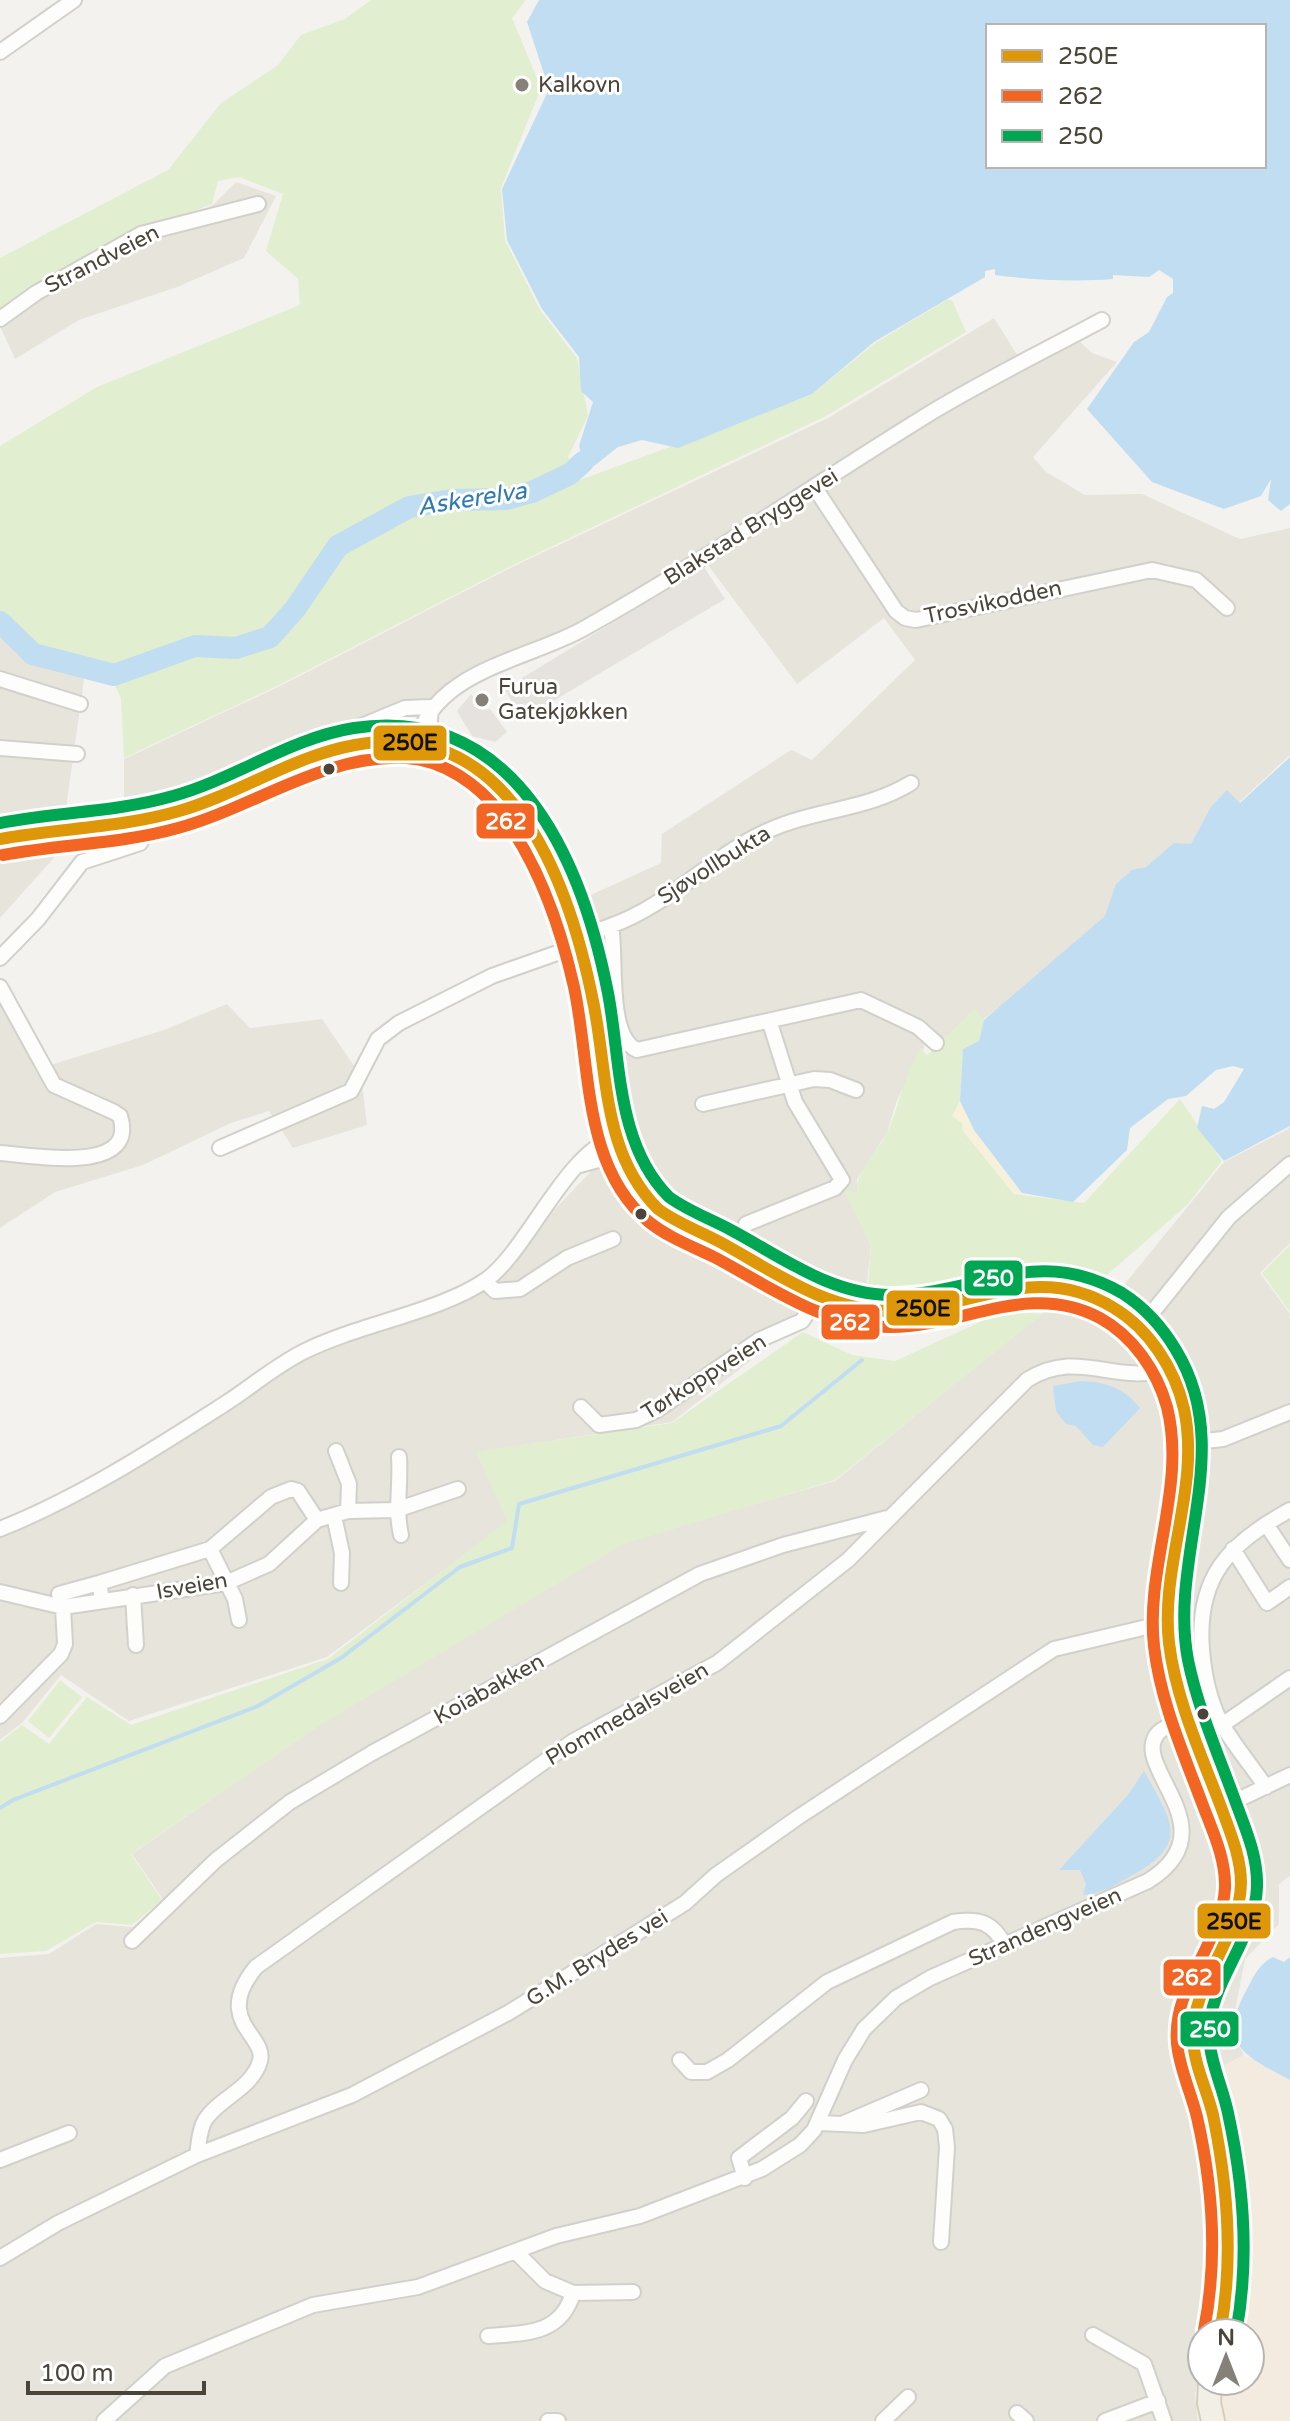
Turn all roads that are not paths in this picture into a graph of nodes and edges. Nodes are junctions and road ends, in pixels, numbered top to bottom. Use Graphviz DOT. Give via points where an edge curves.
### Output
graph roads {
  1 [pos="74,0"];
  2 [pos="0,52"];
  3 [pos="258,204"];
  4 [pos="0,319"];
  5 [pos="1102,320"];
  6 [pos="815,488"];
  7 [pos="1227,608"];
  8 [pos="0,679"];
  9 [pos="80,704"];
  10 [pos="431,707"];
  11 [pos="359,727"];
  12 [pos="422,744"];
  13 [pos="0,748"];
  14 [pos="77,754"];
  15 [pos="911,783"];
  16 [pos="142,820"];
  17 [pos="0,839"];
  18 [pos="611,926"];
  19 [pos="576,940"];
  20 [pos="0,958"];
  21 [pos="0,987"];
  22 [pos="770,1023"];
  23 [pos="936,1043"];
  24 [pos="786,1084"];
  25 [pos="856,1090"];
  26 [pos="703,1104"];
  27 [pos="622,1144"];
  28 [pos="220,1148"];
  29 [pos="0,1153"];
  30 [pos="1290,1164"];
  31 [pos="746,1224"];
  32 [pos="613,1239"];
  33 [pos="485,1281"];
  34 [pos="819,1296"];
  35 [pos="1139,1329"];
  36 [pos="1168,1368"];
  37 [pos="581,1407"];
  38 [pos="1290,1412"];
  39 [pos="1188,1443"];
  40 [pos="336,1451"];
  41 [pos="399,1457"];
  42 [pos="458,1489"];
  43 [pos="396,1510"];
  44 [pos="1290,1510"];
  45 [pos="341,1514"];
  46 [pos="891,1516"];
  47 [pos="317,1520"];
  48 [pos="1266,1524"];
  49 [pos="0,1529"];
  50 [pos="401,1535"];
  51 [pos="210,1549"];
  52 [pos="1233,1549"];
  53 [pos="1290,1560"];
  54 [pos="144,1570"];
  55 [pos="99,1583"];
  56 [pos="226,1583"];
  57 [pos="341,1583"];
  58 [pos="1290,1587"];
  59 [pos="0,1592"];
  60 [pos="140,1595"];
  61 [pos="102,1599"];
  62 [pos="61,1601"];
  63 [pos="239,1620"];
  64 [pos="1168,1622"];
  65 [pos="136,1645"];
  66 [pos="1290,1678"];
  67 [pos="0,1716"];
  68 [pos="1187,1719"];
  69 [pos="1222,1725"];
  70 [pos="1290,1775"];
  71 [pos="1266,1787"];
  72 [pos="1221,1808"];
  73 [pos="132,1941"];
  74 [pos="1005,1946"];
  75 [pos="680,2060"];
  76 [pos="921,2090"];
  77 [pos="806,2101"];
  78 [pos="819,2123"];
  79 [pos="844,2123"];
  80 [pos="69,2133"];
  81 [pos="197,2155"];
  82 [pos="0,2160"];
  83 [pos="745,2178"];
  84 [pos="941,2242"];
  85 [pos="517,2253"];
  86 [pos="0,2258"];
  87 [pos="633,2292"];
  88 [pos="573,2293"];
  89 [pos="1223,2317"];
  90 [pos="1093,2335"];
  91 [pos="488,2336"];
  92 [pos="908,2397"];
  93 [pos="1209,2397"];
  94 [pos="1158,2401"];
  95 [pos="104,2421"];
  96 [pos="548,2421"];
  97 [pos="558,2421"];
  98 [pos="883,2421"];
  99 [pos="1105,2421"];
  100 [pos="1164,2421"];
  101 [pos="1213,2421"];
  1 -- 2 [label="street"];
  3 -- 4 [label="street, Strandveien" via="141,234"];
  5 -- 6 [label="street, Blakstad Bryggevei" via="935,411"];
  6 -- 7 [label="street, Trosvikodden" via="905,618 916,620 1152,570 1196,580"];
  6 -- 10 [label="street, Blakstad Bryggevei" via="582,629 484,670"];
  8 -- 9 [label="street"];
  10 -- 11 [label="street" via="405,708"];
  10 -- 12 [label="street" via="422,719"];
  12 -- 16 [label="main road" via="349,745 200,805"];
  12 -- 19 [label="main road" via="486,772 522,809 548,856"];
  13 -- 14 [label="street"];
  15 -- 18 [label="street, Sjøvollbukta" via="885,799 817,812 764,832"];
  16 -- 17 [label="main road"];
  16 -- 20 [label="street" via="145,834 140,843 82,862"];
  18 -- 19 [label="street, Sjøvollbukta"];
  18 -- 22 [label="street" via="613,989 631,1047 643,1051"];
  19 -- 27 [label="main road"];
  19 -- 28 [label="street, Sjøvollbukta" via="399,1023 378,1039 351,1091"];
  21 -- 29 [label="street" via="54,1085 120,1116 123,1132 118,1143 96,1157 79,1160"];
  22 -- 23 [label="street" via="866,1000 918,1027"];
  22 -- 24 [label="street"];
  24 -- 25 [label="street" via="822,1079"];
  24 -- 26 [label="street"];
  24 -- 31 [label="street" via="842,1180 835,1188"];
  27 -- 33 [label="street" via="599,1144"];
  27 -- 34 [label="main road" via="661,1195 709,1236"];
  30 -- 35 [label="street" via="1229,1217"];
  32 -- 33 [label="street" via="567,1258 513,1292 495,1291"];
  33 -- 49 [label="street" via="303,1352 138,1460"];
  34 -- 35 [label="main road" via="858,1309 892,1312 1005,1286 1041,1284 1097,1299"];
  34 -- 37 [label="street, Tørkoppveien" via="802,1321 759,1340 636,1420 599,1425"];
  35 -- 36 [label="main road"];
  36 -- 39 [label="main road" via="1185,1413"];
  36 -- 46 [label="street, Plommedalsveien" via="1151,1374 1064,1364 1040,1371 1003,1401"];
  38 -- 39 [label="street" via="1223,1439"];
  39 -- 64 [label="main road"];
  40 -- 45 [label="street" via="349,1484"];
  41 -- 43 [label="street"];
  42 -- 43 [label="street, Isveien"];
  43 -- 45 [label="street, Isveien"];
  43 -- 50 [label="street"];
  44 -- 48 [label="street"];
  45 -- 47 [label="street, Isveien"];
  45 -- 57 [label="street"];
  46 -- 73 [label="street, Koiabakken" via="700,1574 372,1753 290,1802 216,1860"];
  46 -- 81 [label="street, Plommedalsveien" via="848,1560 717,1663 572,1742 256,1967 239,1996 243,2028 260,2049 260,2061 248,2080 205,2120"];
  47 -- 51 [label="street" via="298,1491 291,1489 247,1514"];
  47 -- 56 [label="street, Isveien" via="269,1564"];
  48 -- 52 [label="street"];
  48 -- 53 [label="street"];
  51 -- 54 [label="street"];
  51 -- 56 [label="street"];
  52 -- 58 [label="street" via="1267,1603"];
  52 -- 69 [label="street" via="1209,1584 1201,1616 1205,1672"];
  54 -- 55 [label="street"];
  54 -- 60 [label="street"];
  55 -- 61 [label="street"];
  55 -- 62 [label="street"];
  56 -- 60 [label="street, Isveien"];
  56 -- 63 [label="street"];
  59 -- 62 [label="street, Isveien"];
  60 -- 61 [label="street, Isveien"];
  60 -- 65 [label="street"];
  61 -- 62 [label="street, Isveien"];
  62 -- 67 [label="street" via="61,1654"];
  64 -- 68 [label="main road"];
  64 -- 81 [label="street, G.M. Brydes vei" via="1054,1649 797,1818 685,1903 508,2013 352,2095"];
  66 -- 69 [label="street"];
  68 -- 72 [label="main road"];
  68 -- 74 [label="street, Strandengveien" via="1161,1731 1155,1740 1183,1835 1181,1851 1169,1868"];
  69 -- 71 [label="street"];
  70 -- 71 [label="street"];
  71 -- 72 [label="street"];
  72 -- 89 [label="main road" via="1239,1860 1241,1899 1199,2003 1193,2032 1218,2143 1230,2257"];
  74 -- 75 [label="street" via="987,1923 953,1922 827,1982 707,2072 691,2072"];
  74 -- 78 [label="street, Strandengveien" via="930,1978 883,2009 852,2045"];
  76 -- 79 [label="street"];
  77 -- 83 [label="street" via="739,2158"];
  78 -- 79 [label="street"];
  78 -- 83 [label="street, Strandengveien" via="800,2145"];
  79 -- 84 [label="street" via="864,2125 921,2112 939,2119 947,2147"];
  80 -- 82 [label="street"];
  81 -- 86 [label="street, G.M. Brydes vei" via="44,2230"];
  83 -- 85 [label="street, Strandengveien"];
  85 -- 88 [label="street" via="545,2281"];
  85 -- 95 [label="street, Strandengveien" via="394,2294 313,2305 190,2353 165,2366"];
  87 -- 88 [label="street"];
  88 -- 91 [label="street" via="559,2321 518,2334"];
  90 -- 94 [label="street" via="1144,2364"];
  92 -- 98 [label="street"];
  93 -- 101 [label="main road"];
  94 -- 99 [label="street"];
  94 -- 100 [label="street"];
  96 -- 97 [label="street"];
}
